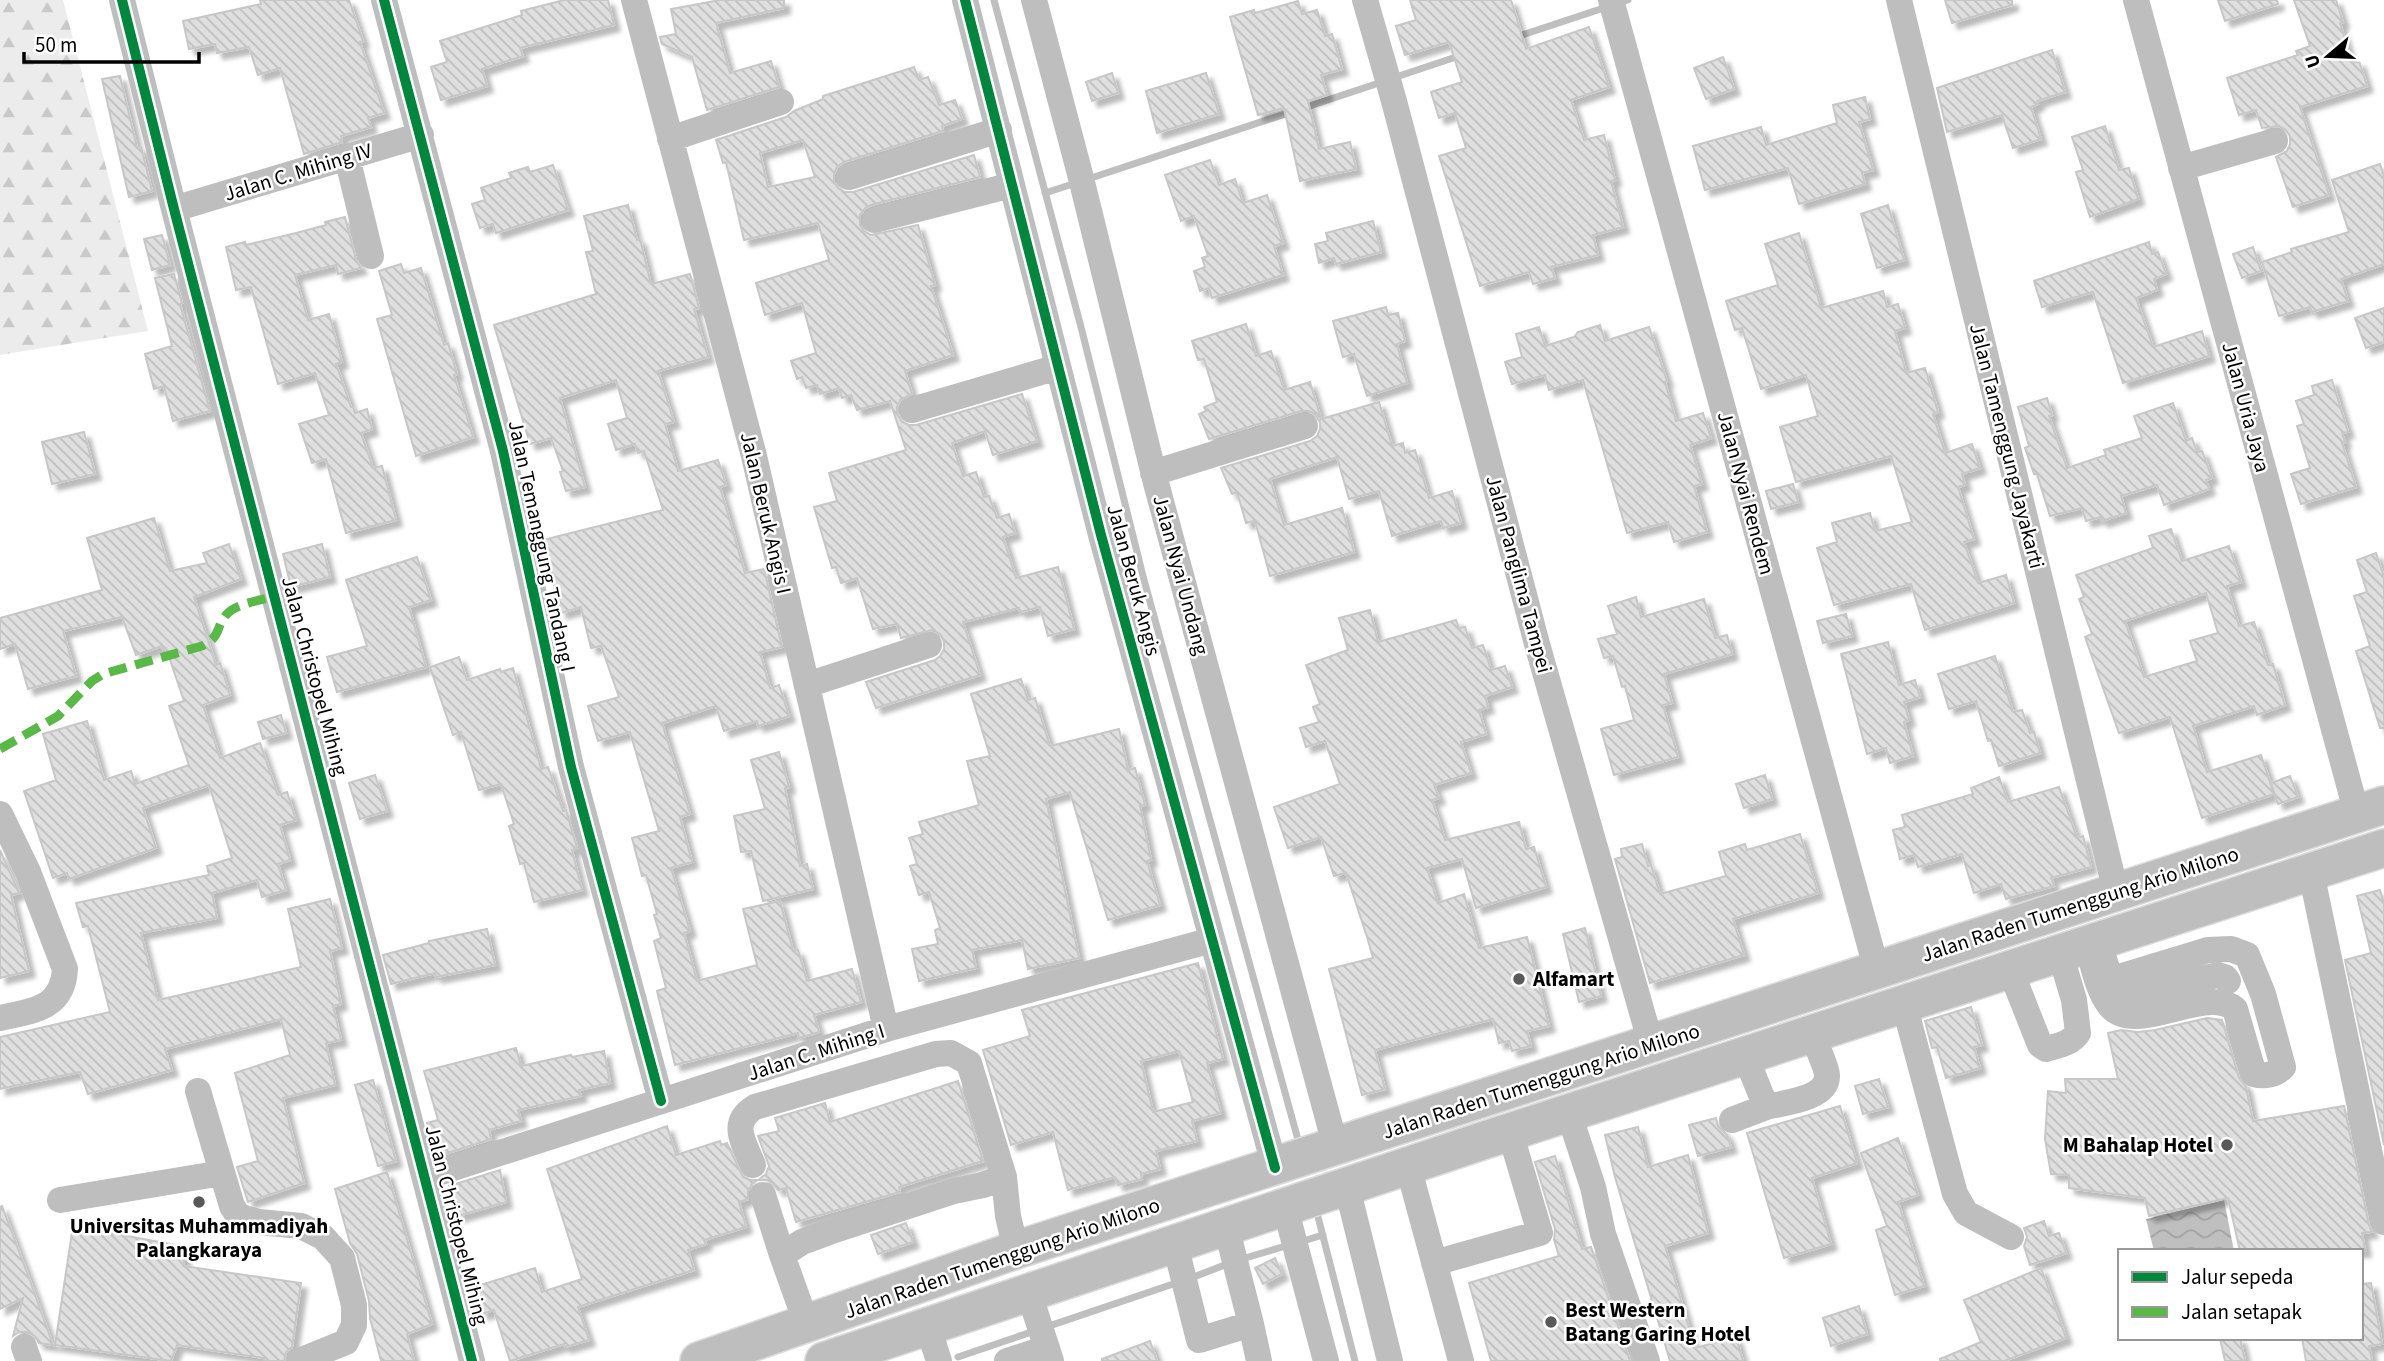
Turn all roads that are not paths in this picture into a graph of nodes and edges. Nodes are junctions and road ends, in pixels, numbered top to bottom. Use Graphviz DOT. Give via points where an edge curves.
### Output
graph roads {
  1 [pos="122,0"];
  2 [pos="384,0"];
  3 [pos="634,0"];
  4 [pos="965,0"];
  5 [pos="1034,0"];
  6 [pos="1365,0"];
  7 [pos="1899,0"];
  8 [pos="2136,0"];
  9 [pos="1613,7"];
  10 [pos="781,102"];
  11 [pos="999,130"];
  12 [pos="421,135"];
  13 [pos="670,139"];
  14 [pos="2275,141"];
  15 [pos="347,157"];
  16 [pos="2181,168"];
  17 [pos="849,177"];
  18 [pos="1012,186"];
  19 [pos="174,209"];
  20 [pos="874,220"];
  21 [pos="371,256"];
  22 [pos="1058,366"];
  23 [pos="912,410"];
  24 [pos="1305,426"];
  25 [pos="1153,473"];
  26 [pos="929,645"];
  27 [pos="807,685"];
  28 [pos="2370,809"];
  29 [pos="0,814"];
  30 [pos="2384,848"];
  31 [pos="2311,872"];
  32 [pos="2116,892"];
  33 [pos="1212,940"];
  34 [pos="2082,946"];
  35 [pos="2010,969"];
  36 [pos="1877,971"];
  37 [pos="2116,978"];
  38 [pos="2228,982"];
  39 [pos="1904,1004"];
  40 [pos="0,1018"];
  41 [pos="886,1029"];
  42 [pos="1812,1034"];
  43 [pos="1651,1044"];
  44 [pos="1745,1055"];
  45 [pos="1556,1075"];
  46 [pos="198,1091"];
  47 [pos="662,1101"];
  48 [pos="1766,1107"];
  49 [pos="1569,1114"];
  50 [pos="1731,1120"];
  51 [pos="1510,1132"];
  52 [pos="1305,1158"];
  53 [pos="753,1165"];
  54 [pos="1408,1166"];
  55 [pos="222,1173"];
  56 [pos="425,1177"];
  57 [pos="1004,1177"];
  58 [pos="763,1195"];
  59 [pos="60,1200"];
  60 [pos="1311,1203"];
  61 [pos="2384,1222"];
  62 [pos="1226,1227"];
  63 [pos="2011,1237"];
  64 [pos="1175,1244"];
  65 [pos="1016,1250"];
  66 [pos="782,1255"];
  67 [pos="1434,1262"];
  68 [pos="1251,1324"];
  69 [pos="807,1325"];
  70 [pos="928,1327"];
  71 [pos="1042,1332"];
  72 [pos="1193,1351"];
  73 [pos="299,1361"];
  74 [pos="472,1361"];
  75 [pos="699,1361"];
  76 [pos="821,1361"];
  77 [pos="939,1361"];
  78 [pos="1007,1361"];
  79 [pos="1259,1361"];
  80 [pos="1326,1361"];
  81 [pos="1390,1361"];
  82 [pos="1461,1361"];
  83 [pos="1647,1361"];
  1 -- 19 [label="street, Jalan Christopel Mihing"];
  2 -- 12 [label="street, Jalan Temanggung Tandang I"];
  3 -- 13 [label="street, Jalan Beruk Angis I"];
  4 -- 11 [label="street, Jalan Beruk Angis"];
  5 -- 25 [label="street, Jalan Nyai Undang"];
  6 -- 43 [label="street, Jalan Panglima Tampei" via="1537,644"];
  7 -- 32 [label="street, Jalan Tamenggung Jayakarti"];
  8 -- 16 [label="street, Jalan Uria Jaya"];
  9 -- 36 [label="street, Jalan Nyai Rendem"];
  10 -- 13 [label="street"];
  11 -- 17 [label="street"];
  11 -- 18 [label="street, Jalan Beruk Angis"];
  12 -- 15 [label="street, Jalan C. Mihing IV"];
  12 -- 47 [label="street, Jalan Temanggung Tandang I" via="503,451 571,767"];
  13 -- 27 [label="street, Jalan Beruk Angis I" via="754,456"];
  14 -- 16 [label="street"];
  15 -- 19 [label="street, Jalan C. Mihing IV"];
  15 -- 21 [label="street"];
  16 -- 28 [label="street, Jalan Uria Jaya"];
  18 -- 20 [label="street"];
  18 -- 22 [label="street, Jalan Beruk Angis"];
  19 -- 56 [label="street, Jalan Christopel Mihing"];
  22 -- 23 [label="street"];
  22 -- 33 [label="street, Jalan Beruk Angis"];
  24 -- 25 [label="street"];
  25 -- 52 [label="street, Jalan Nyai Undang"];
  26 -- 27 [label="street"];
  27 -- 41 [label="street, Jalan Beruk Angis I"];
  28 -- 32 [label="highway, Jalan Raden Tumenggung Ario Milono"];
  29 -- 40 [label="street" via="65,969 64,985 52,1002"];
  30 -- 31 [label="highway, Jalan Raden Tumenggung Ario Milono"];
  31 -- 34 [label="highway, Jalan Raden Tumenggung Ario Milono"];
  31 -- 61 [label="street"];
  32 -- 36 [label="highway, Jalan Raden Tumenggung Ario Milono"];
  33 -- 41 [label="street, Jalan C. Mihing I"];
  33 -- 52 [label="street, Jalan Beruk Angis"];
  34 -- 35 [label="highway, Jalan Raden Tumenggung Ario Milono"];
  34 -- 35 [label="street" via="2074,1000 2078,1033 2060,1045 2046,1049 2040,1045"];
  34 -- 37 [label="street"];
  34 -- 37 [label="street" via="2116,1020 2227,1003 2235,1009 2253,1074 2270,1075 2283,1067 2263,994 2246,955 2231,949 2208,950"];
  35 -- 39 [label="highway, Jalan Raden Tumenggung Ario Milono"];
  36 -- 43 [label="highway, Jalan Raden Tumenggung Ario Milono"];
  37 -- 38 [label="street" via="2130,991 2217,975"];
  39 -- 42 [label="highway, Jalan Raden Tumenggung Ario Milono"];
  39 -- 63 [label="street" via="1955,1194 1966,1213"];
  41 -- 47 [label="street, Jalan C. Mihing I"];
  42 -- 44 [label="highway, Jalan Raden Tumenggung Ario Milono"];
  42 -- 48 [label="street" via="1827,1076 1823,1087 1815,1095"];
  43 -- 45 [label="highway, Jalan Raden Tumenggung Ario Milono"];
  44 -- 48 [label="street"];
  44 -- 49 [label="highway, Jalan Raden Tumenggung Ario Milono"];
  45 -- 49 [label="highway"];
  45 -- 52 [label="highway, Jalan Raden Tumenggung Ario Milono"];
  46 -- 55 [label="street"];
  47 -- 56 [label="street, Jalan C. Mihing I"];
  48 -- 50 [label="street"];
  49 -- 51 [label="highway, Jalan Raden Tumenggung Ario Milono"];
  49 -- 83 [label="street"];
  51 -- 54 [label="highway, Jalan Raden Tumenggung Ario Milono"];
  51 -- 67 [label="street" via="1540,1233"];
  52 -- 65 [label="highway, Jalan Raden Tumenggung Ario Milono"];
  53 -- 57 [label="street" via="739,1122 744,1113 936,1054 951,1054 969,1063"];
  54 -- 60 [label="highway, Jalan Raden Tumenggung Ario Milono"];
  54 -- 67 [label="street"];
  55 -- 59 [label="street"];
  55 -- 73 [label="street" via="237,1214 260,1222 301,1226 323,1237 342,1258 354,1305 354,1325 346,1342"];
  56 -- 74 [label="street, Jalan Christopel Mihing"];
  57 -- 65 [label="street"];
  57 -- 66 [label="street" via="829,1232"];
  58 -- 66 [label="street"];
  60 -- 62 [label="highway, Jalan Raden Tumenggung Ario Milono"];
  60 -- 80 [label="street" via="1302,1270"];
  60 -- 81 [label="street"];
  62 -- 64 [label="highway, Jalan Raden Tumenggung Ario Milono"];
  62 -- 68 [label="street"];
  64 -- 71 [label="highway, Jalan Raden Tumenggung Ario Milono"];
  64 -- 72 [label="street"];
  65 -- 69 [label="highway, Jalan Raden Tumenggung Ario Milono"];
  66 -- 69 [label="street"];
  67 -- 82 [label="street"];
  68 -- 72 [label="street"];
  68 -- 79 [label="street"];
  69 -- 75 [label="highway, Jalan Raden Tumenggung Ario Milono"];
  69 -- 76 [label="highway"];
  70 -- 71 [label="highway, Jalan Raden Tumenggung Ario Milono"];
  70 -- 76 [label="highway, Jalan Raden Tumenggung Ario Milono"];
  70 -- 77 [label="street"];
  71 -- 78 [label="street"];
}
